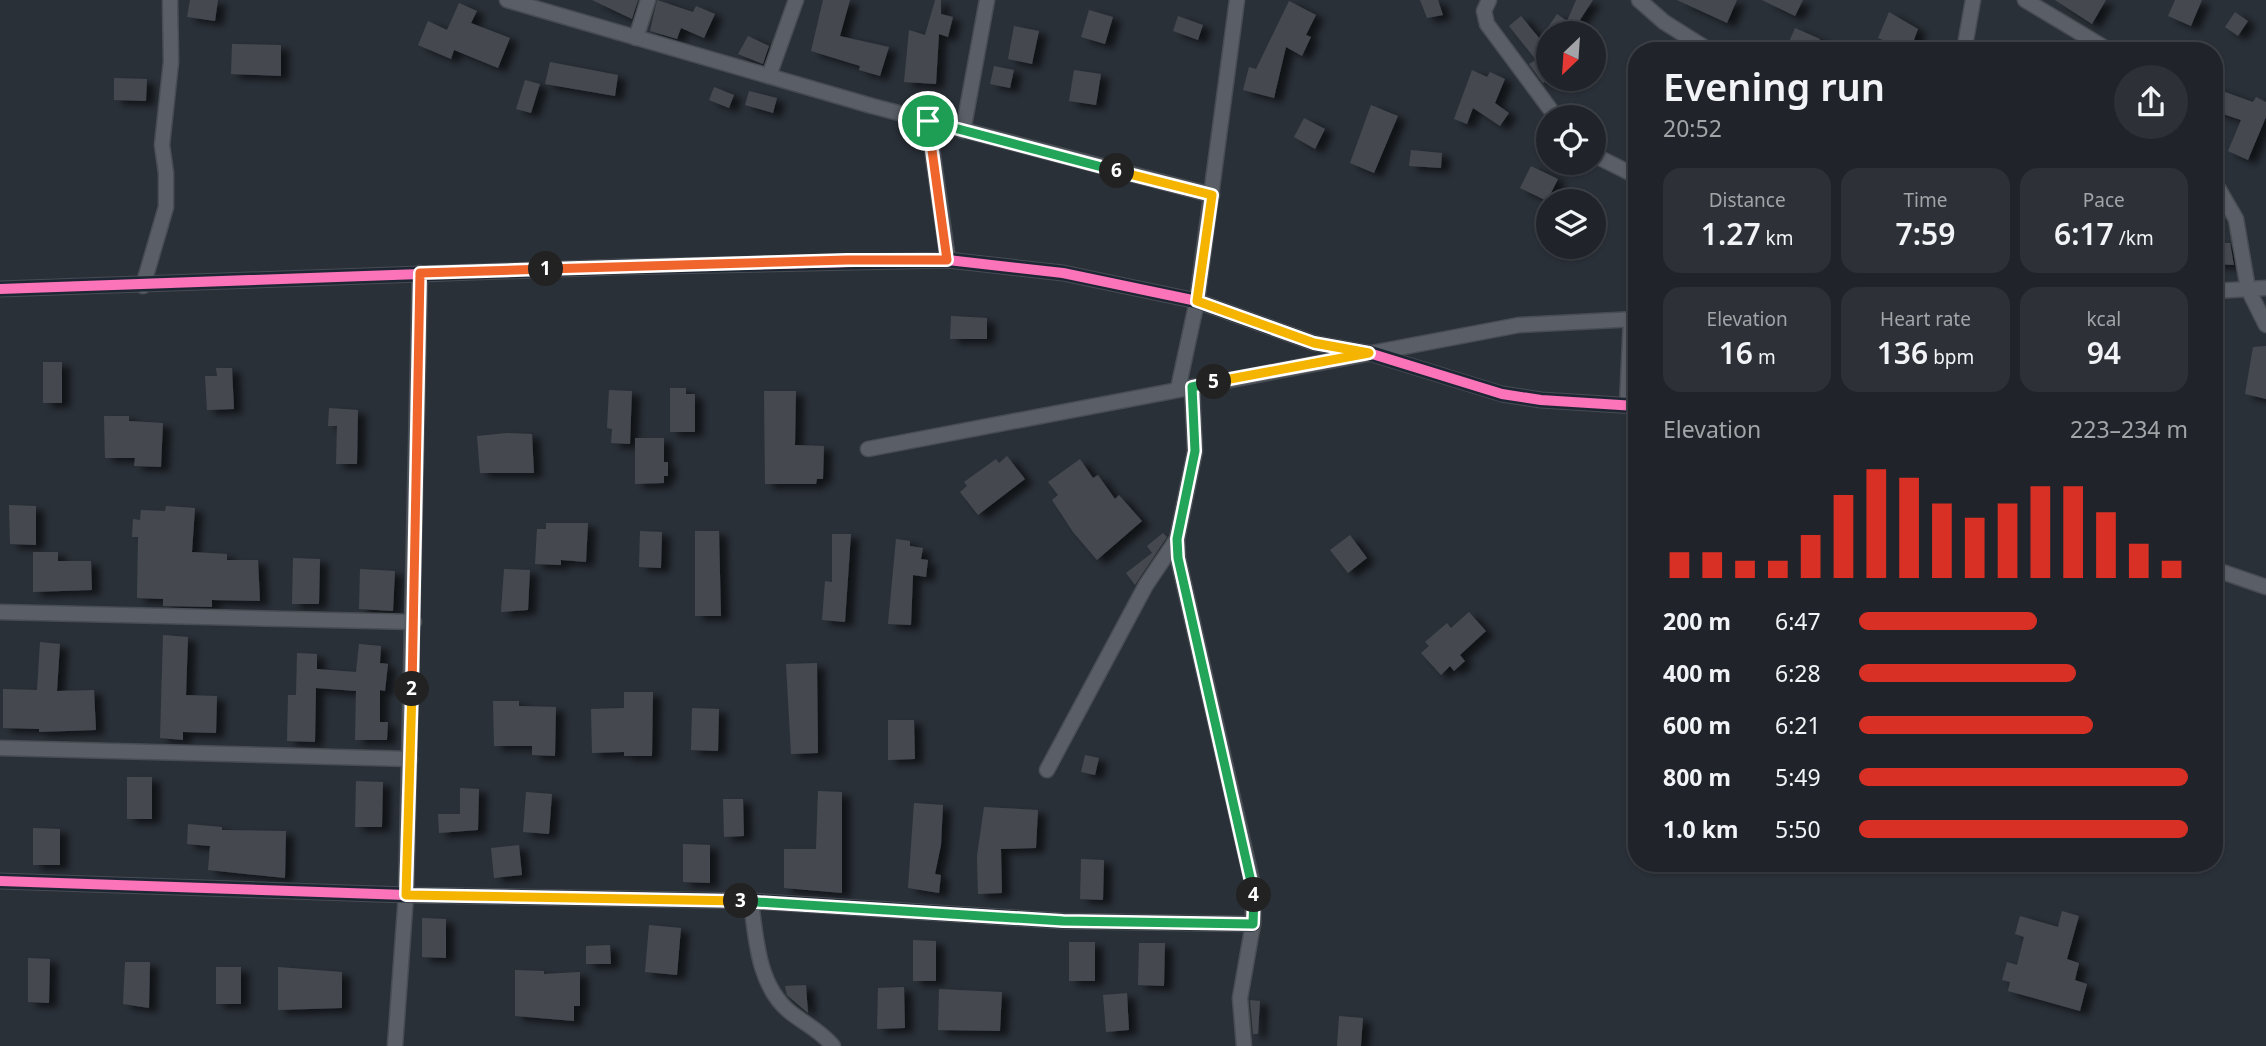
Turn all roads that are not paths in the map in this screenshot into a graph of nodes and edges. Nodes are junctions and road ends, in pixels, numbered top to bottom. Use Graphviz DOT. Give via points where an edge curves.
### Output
graph roads {
  1 [pos="170,0"];
  2 [pos="507,0"];
  3 [pos="648,0"];
  4 [pos="796,0"];
  5 [pos="987,0"];
  6 [pos="1237,0"];
  7 [pos="1489,0"];
  8 [pos="1639,0"];
  9 [pos="1973,0"];
  10 [pos="2025,0"];
  11 [pos="636,37"];
  12 [pos="1696,42"];
  13 [pos="1966,42"];
  14 [pos="2095,42"];
  15 [pos="769,76"];
  16 [pos="1547,105"];
  17 [pos="928,121"];
  18 [pos="963,131"];
  19 [pos="1606,161"];
  20 [pos="1628,172"];
  21 [pos="1212,195"];
  22 [pos="2223,197"];
  23 [pos="947,260"];
  24 [pos="420,273"];
  25 [pos="143,286"];
  26 [pos="2266,288"];
  27 [pos="0,289"];
  28 [pos="2248,289"];
  29 [pos="2223,290"];
  30 [pos="1197,301"];
  31 [pos="1628,319"];
  32 [pos="2266,326"];
  33 [pos="1369,353"];
  34 [pos="1185,388"];
  35 [pos="1628,405"];
  36 [pos="868,449"];
  37 [pos="1177,539"];
  38 [pos="2223,572"];
  39 [pos="2266,587"];
  40 [pos="0,612"];
  41 [pos="414,622"];
  42 [pos="0,748"];
  43 [pos="410,759"];
  44 [pos="1046,771"];
  45 [pos="0,881"];
  46 [pos="406,895"];
  47 [pos="751,901"];
  48 [pos="1253,924"];
  49 [pos="395,1046"];
  50 [pos="834,1046"];
  51 [pos="1244,1046"];
  1 -- 25 [label="street" via="171,62 162,145 166,207"];
  2 -- 11 [label="street"];
  3 -- 11 [label="street"];
  4 -- 15 [label="street"];
  5 -- 18 [label="street"];
  6 -- 21 [label="street"];
  7 -- 16 [label="street" via="1484,11 1487,24"];
  8 -- 12 [label="street"];
  9 -- 13 [label="street"];
  10 -- 14 [label="street"];
  11 -- 15 [label="street"];
  15 -- 17 [label="street"];
  17 -- 18 [label="street"];
  17 -- 23 [label="street"];
  18 -- 21 [label="street"];
  19 -- 20 [label="street"];
  21 -- 30 [label="street"];
  22 -- 28 [label="street" via="2236,219"];
  23 -- 24 [label="street"];
  23 -- 30 [label="street" via="1063,273"];
  24 -- 25 [label="street"];
  24 -- 41 [label="street"];
  25 -- 27 [label="street"];
  26 -- 28 [label="street"];
  28 -- 29 [label="street"];
  28 -- 32 [label="street"];
  30 -- 33 [label="street" via="1314,343"];
  30 -- 34 [label="street"];
  31 -- 33 [label="street" via="1519,325"];
  33 -- 34 [label="street"];
  33 -- 35 [label="street" via="1502,394"];
  34 -- 36 [label="street"];
  34 -- 37 [label="street" via="1195,451"];
  37 -- 44 [label="street" via="1146,585"];
  37 -- 48 [label="street" via="1253,886"];
  38 -- 39 [label="street"];
  40 -- 41 [label="street"];
  41 -- 43 [label="street"];
  42 -- 43 [label="street"];
  43 -- 46 [label="street"];
  45 -- 46 [label="street"];
  46 -- 47 [label="street"];
  46 -- 49 [label="street"];
  47 -- 48 [label="street" via="1063,921"];
  47 -- 50 [label="street" via="763,969 773,992"];
  48 -- 51 [label="street" via="1240,998"];
}
